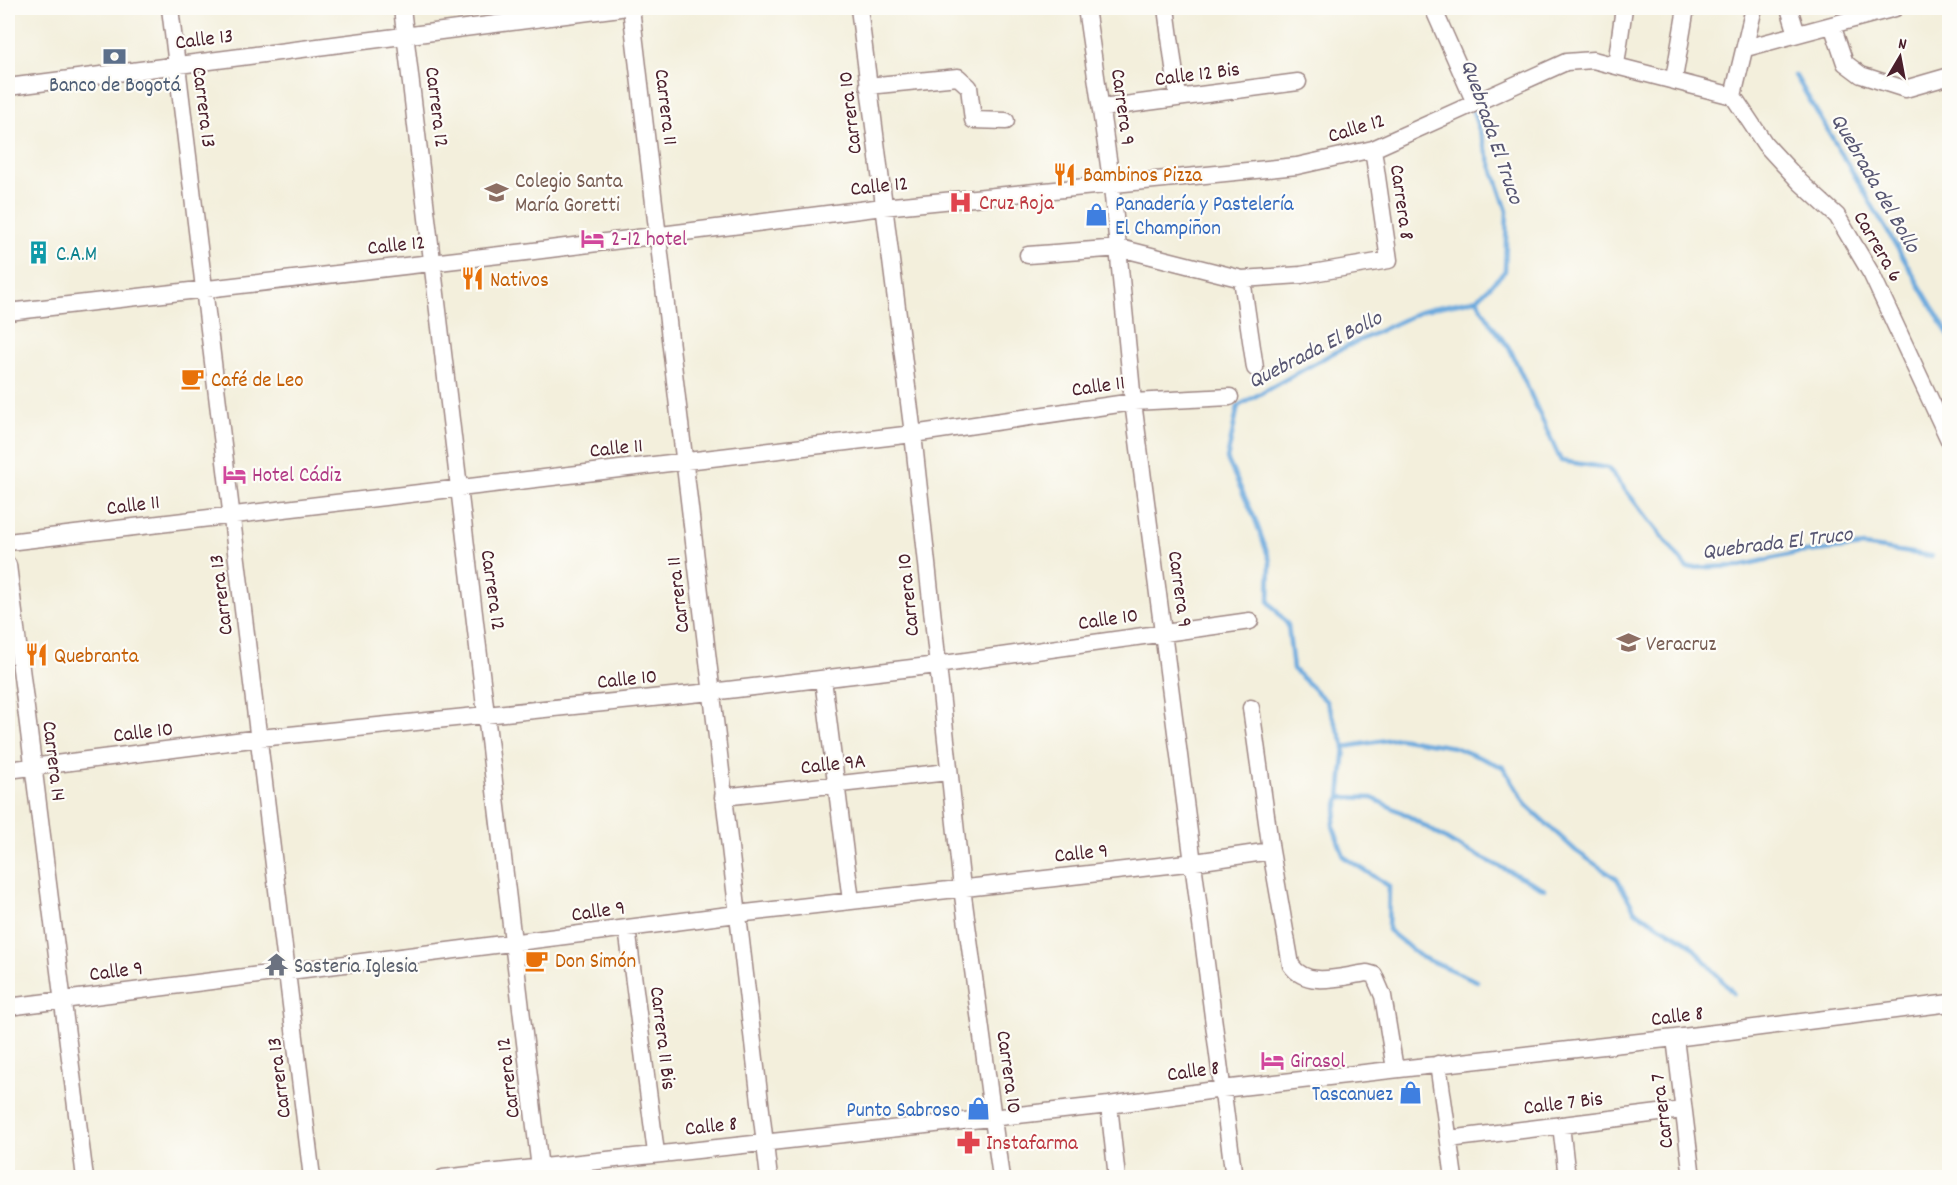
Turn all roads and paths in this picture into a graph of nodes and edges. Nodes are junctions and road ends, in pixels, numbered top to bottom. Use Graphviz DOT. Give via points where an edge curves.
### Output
graph roads {
  1 [pos="170,8"];
  2 [pos="402,8"];
  3 [pos="620,8"];
  4 [pos="631,8"];
  5 [pos="859,8"];
  6 [pos="1086,8"];
  7 [pos="1166,8"];
  8 [pos="1433,8"];
  9 [pos="1624,8"];
  10 [pos="1686,8"];
  11 [pos="1754,8"];
  12 [pos="1789,8"];
  13 [pos="1895,8"];
  14 [pos="1832,25"];
  15 [pos="1797,34"];
  16 [pos="406,36"];
  17 [pos="1746,48"];
  18 [pos="177,64"];
  19 [pos="1616,65"];
  20 [pos="1950,76"];
  21 [pos="1674,79"];
  22 [pos="1298,82"];
  23 [pos="868,86"];
  24 [pos="8,87"];
  25 [pos="1733,96"];
  26 [pos="1179,98"];
  27 [pos="1475,103"];
  28 [pos="1102,108"];
  29 [pos="1005,121"];
  30 [pos="1373,150"];
  31 [pos="1112,186"];
  32 [pos="883,207"];
  33 [pos="660,235"];
  34 [pos="1120,248"];
  35 [pos="1028,255"];
  36 [pos="435,263"];
  37 [pos="1242,279"];
  38 [pos="205,289"];
  39 [pos="8,312"];
  40 [pos="1256,368"];
  41 [pos="1230,397"];
  42 [pos="1133,402"];
  43 [pos="913,435"];
  44 [pos="1950,442"];
  45 [pos="684,462"];
  46 [pos="458,487"];
  47 [pos="233,514"];
  48 [pos="8,542"];
  49 [pos="8,565"];
  50 [pos="1250,621"];
  51 [pos="1165,633"];
  52 [pos="937,665"];
  53 [pos="823,679"];
  54 [pos="711,692"];
  55 [pos="1251,708"];
  56 [pos="488,716"];
  57 [pos="260,738"];
  58 [pos="33,767"];
  59 [pos="8,770"];
  60 [pos="948,772"];
  61 [pos="837,785"];
  62 [pos="723,797"];
  63 [pos="1271,851"];
  64 [pos="1195,862"];
  65 [pos="962,888"];
  66 [pos="851,901"];
  67 [pos="738,914"];
  68 [pos="627,928"];
  69 [pos="514,944"];
  70 [pos="288,972"];
  71 [pos="61,999"];
  72 [pos="1950,1003"];
  73 [pos="8,1006"];
  74 [pos="1675,1038"];
  75 [pos="1438,1064"];
  76 [pos="1395,1069"];
  77 [pos="1222,1089"];
  78 [pos="1109,1105"];
  79 [pos="1683,1110"];
  80 [pos="994,1116"];
  81 [pos="1561,1125"];
  82 [pos="1449,1139"];
  83 [pos="764,1141"];
  84 [pos="656,1154"];
  85 [pos="541,1173"];
  86 [pos="85,1178"];
  87 [pos="312,1178"];
  88 [pos="443,1178"];
  89 [pos="769,1178"];
  90 [pos="1001,1178"];
  91 [pos="1117,1178"];
  92 [pos="1233,1178"];
  93 [pos="1454,1178"];
  94 [pos="1567,1178"];
  95 [pos="1692,1178"];
  1 -- 18 [label="street, Carrera 13"];
  2 -- 16 [label="street, Carrera 12"];
  3 -- 16 [label="street, Calle 13"];
  4 -- 33 [label="street, Carrera 11"];
  5 -- 23 [label="street, Carrera 10"];
  6 -- 28 [label="street, Carrera 9"];
  7 -- 26 [label="street"];
  8 -- 27 [label="street"];
  9 -- 19 [label="street"];
  10 -- 21 [label="street"];
  11 -- 17 [label="street"];
  12 -- 15 [label="street"];
  13 -- 14 [label="street"];
  14 -- 15 [label="street"];
  14 -- 20 [label="street" via="1845,63 1861,75 1905,89"];
  15 -- 17 [label="street"];
  16 -- 18 [label="street, Calle 13"];
  16 -- 36 [label="street, Carrera 12"];
  17 -- 25 [label="street"];
  18 -- 24 [label="street, Calle 13"];
  18 -- 38 [label="street, Carrera 13"];
  19 -- 21 [label="street, Calle 12"];
  19 -- 27 [label="street, Calle 12" via="1593,60 1566,62"];
  21 -- 25 [label="street, Calle 12"];
  22 -- 26 [label="street, Calle 12 Bis"];
  23 -- 29 [label="street" via="958,77 969,87 973,120"];
  23 -- 32 [label="street, Carrera 10"];
  25 -- 44 [label="street, Carrera 6" via="1766,144 1837,216 1872,275"];
  26 -- 28 [label="street, Calle 12 Bis"];
  27 -- 30 [label="street, Calle 12"];
  28 -- 31 [label="street, Carrera 9"];
  30 -- 31 [label="street, Calle 12" via="1297,166"];
  30 -- 37 [label="street, Carrera 8" via="1389,260 1301,275"];
  31 -- 32 [label="street, Calle 12"];
  31 -- 34 [label="street, Carrera 9"];
  32 -- 33 [label="street, Calle 12"];
  32 -- 43 [label="street, Carrera 10"];
  33 -- 36 [label="street, Calle 12"];
  33 -- 45 [label="street, Carrera 11"];
  34 -- 35 [label="street"];
  34 -- 37 [label="street"];
  34 -- 42 [label="street, Carrera 9"];
  36 -- 38 [label="street, Calle 12"];
  36 -- 46 [label="street, Carrera 12"];
  37 -- 40 [label="street"];
  38 -- 39 [label="street, Calle 12"];
  38 -- 47 [label="street, Carrera 13"];
  41 -- 42 [label="street, Calle 11"];
  42 -- 43 [label="street, Calle 11"];
  42 -- 51 [label="street, Carrera 9"];
  43 -- 45 [label="street, Calle 11"];
  43 -- 52 [label="street, Carrera 10"];
  45 -- 46 [label="street, Calle 11"];
  45 -- 54 [label="street, Carrera 11"];
  46 -- 47 [label="street, Calle 11"];
  46 -- 56 [label="street, Carrera 12"];
  47 -- 48 [label="street, Calle 11"];
  47 -- 57 [label="street, Carrera 13"];
  49 -- 58 [label="street, Carrera 14"];
  50 -- 51 [label="street, Calle 10"];
  51 -- 52 [label="street, Calle 10"];
  51 -- 64 [label="street, Carrera 9"];
  52 -- 53 [label="street, Calle 10"];
  52 -- 60 [label="street, Carrera 10"];
  53 -- 54 [label="street, Calle 10"];
  53 -- 61 [label="street"];
  54 -- 56 [label="street, Calle 10"];
  54 -- 62 [label="street, Carrera 11"];
  55 -- 63 [label="street"];
  56 -- 57 [label="street, Calle 10"];
  56 -- 69 [label="street, Carrera 12"];
  57 -- 58 [label="street, Calle 10"];
  57 -- 70 [label="street, Carrera 13"];
  58 -- 59 [label="street, Calle 10"];
  58 -- 71 [label="street, Carrera 14"];
  60 -- 61 [label="street, Calle 9A"];
  60 -- 65 [label="street, Carrera 10"];
  61 -- 62 [label="street, Calle 9A"];
  61 -- 66 [label="street"];
  62 -- 67 [label="street, Carrera 11"];
  63 -- 64 [label="street, Calle 9"];
  63 -- 76 [label="street" via="1291,965 1297,973 1314,980 1374,975 1383,996"];
  64 -- 65 [label="street, Calle 9"];
  64 -- 77 [label="street, Carrera 9"];
  65 -- 66 [label="street, Calle 9"];
  65 -- 80 [label="street, Carrera 10"];
  66 -- 67 [label="street, Calle 9"];
  67 -- 68 [label="street, Calle 9"];
  67 -- 83 [label="street, Carrera 11"];
  68 -- 69 [label="street, Calle 9"];
  68 -- 84 [label="street, Carrera 11 Bis"];
  69 -- 70 [label="street, Calle 9"];
  69 -- 85 [label="street, Carrera 12"];
  70 -- 71 [label="street, Calle 9"];
  70 -- 87 [label="street, Carrera 13"];
  71 -- 73 [label="street, Calle 9"];
  71 -- 86 [label="street, Carrera 14"];
  72 -- 74 [label="street, Calle 8"];
  74 -- 75 [label="street, Calle 8"];
  74 -- 79 [label="street, Carrera 7"];
  75 -- 76 [label="street, Calle 8"];
  75 -- 82 [label="street"];
  76 -- 77 [label="street, Calle 8"];
  77 -- 78 [label="street, Calle 8"];
  77 -- 92 [label="street, Carrera 9"];
  78 -- 80 [label="street, Calle 8"];
  78 -- 91 [label="street"];
  79 -- 81 [label="street, Calle 7 Bis"];
  79 -- 95 [label="street, Carrera 7"];
  80 -- 83 [label="street, Calle 8"];
  80 -- 90 [label="street, Carrera 10"];
  81 -- 82 [label="street, Calle 7 Bis"];
  81 -- 94 [label="street"];
  82 -- 93 [label="street"];
  83 -- 84 [label="street, Calle 8"];
  83 -- 89 [label="street, Carrera 11"];
  84 -- 85 [label="street, Calle 8"];
  85 -- 88 [label="street, Calle 8"];
}
